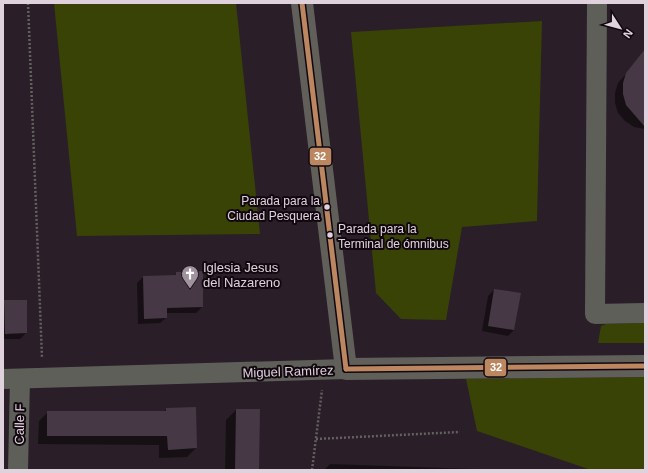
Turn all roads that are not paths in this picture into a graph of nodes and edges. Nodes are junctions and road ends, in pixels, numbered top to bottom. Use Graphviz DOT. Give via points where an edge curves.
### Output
graph roads {
  1 [pos="302,3"];
  2 [pos="597,3"];
  3 [pos="645,314"];
  4 [pos="645,366"];
  5 [pos="335,370"];
  6 [pos="12,379"];
  7 [pos="18,470"];
  1 -- 5 [label="main road"];
  2 -- 3 [label="street" via="595,314"];
  4 -- 5 [label="main road, Miguel Ramírez"];
  5 -- 6 [label="street, Miguel Ramírez"];
  6 -- 7 [label="street, Calle F"];
}
